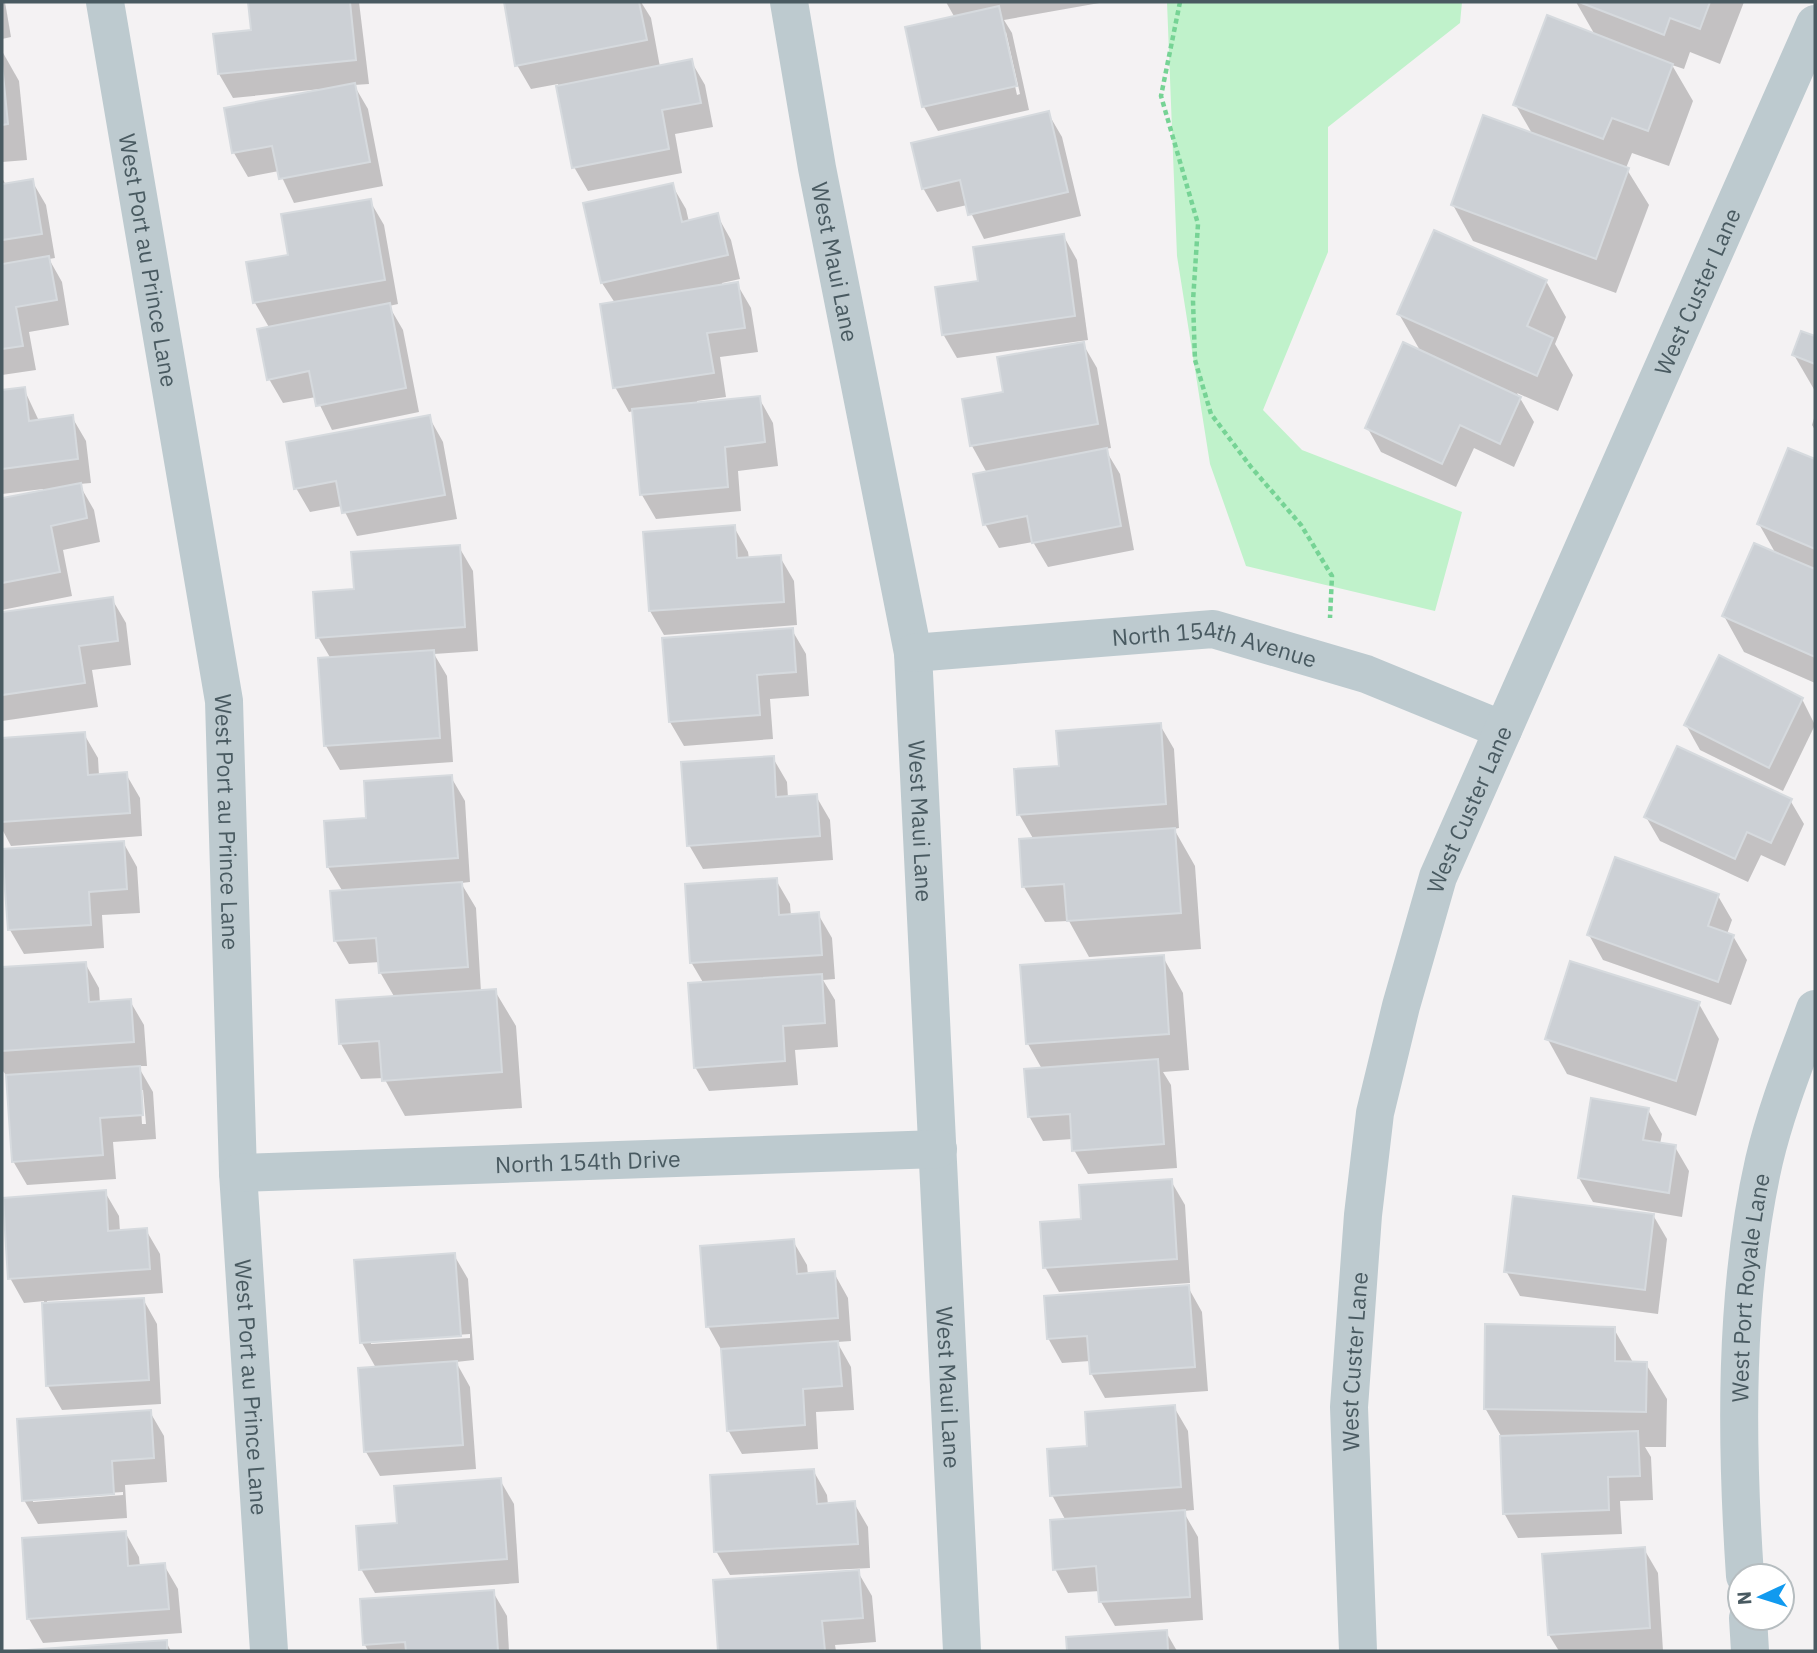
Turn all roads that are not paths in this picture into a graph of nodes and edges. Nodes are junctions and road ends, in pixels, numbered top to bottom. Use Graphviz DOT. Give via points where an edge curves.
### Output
graph roads {
  1 [pos="105,2"];
  2 [pos="789,2"];
  3 [pos="1815,24"];
  4 [pos="913,653"];
  5 [pos="1503,730"];
  6 [pos="1815,1009"];
  7 [pos="938,1149"];
  8 [pos="238,1173"];
  9 [pos="1745,1562"];
  10 [pos="1749,1632"];
  11 [pos="269,1651"];
  12 [pos="962,1651"];
  13 [pos="1358,1651"];
  14 [pos="1750,1651"];
  1 -- 8 [label="street, West Port au Prince Lane" via="224,701"];
  2 -- 4 [label="street, West Maui Lane" via="817,168"];
  3 -- 5 [label="street, West Custer Lane"];
  4 -- 5 [label="street, North 154th Avenue" via="1213,629 1366,674"];
  4 -- 7 [label="street, West Maui Lane"];
  5 -- 13 [label="street, West Custer Lane" via="1438,877 1375,1114 1360,1242 1349,1407"];
  6 -- 9 [label="street, West Port Royale Lane" via="1765,1160 1747,1258 1741,1416"];
  7 -- 8 [label="street, North 154th Drive"];
  7 -- 12 [label="street, West Maui Lane"];
  8 -- 11 [label="street, West Port au Prince Lane"];
  10 -- 14 [label="street"];
}
